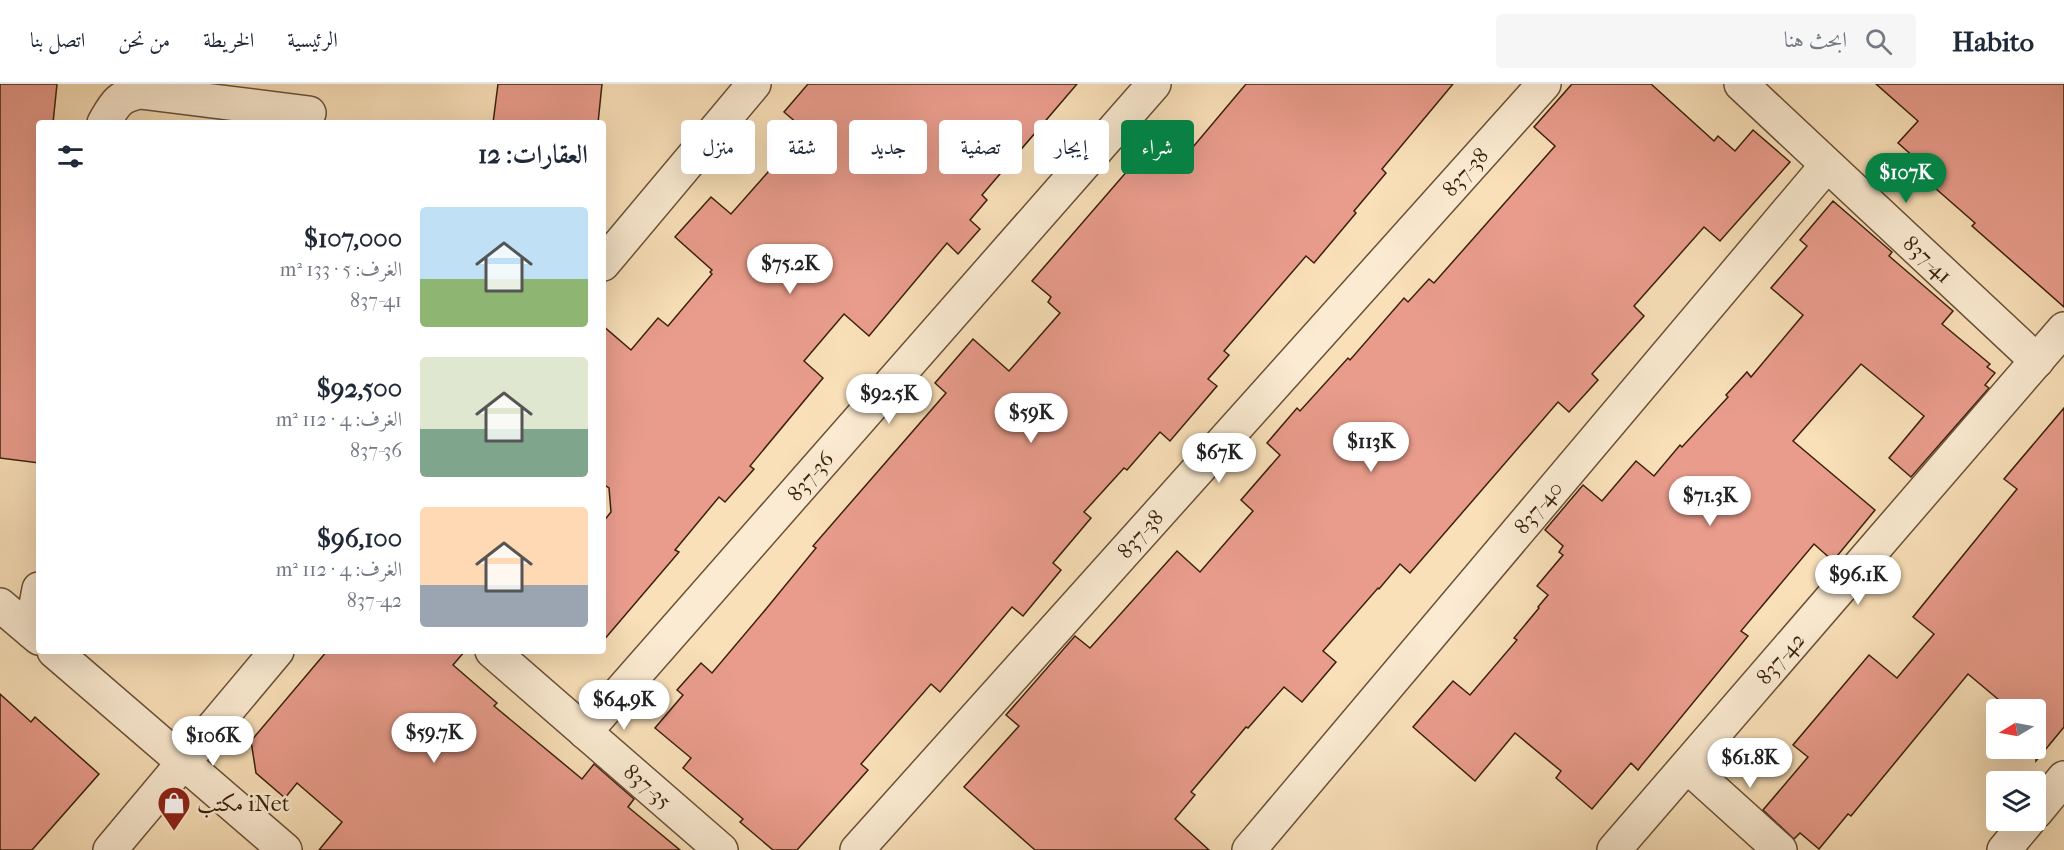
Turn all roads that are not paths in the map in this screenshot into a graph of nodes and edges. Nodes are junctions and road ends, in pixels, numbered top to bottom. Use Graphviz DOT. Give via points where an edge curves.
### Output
graph roads {
  1 [pos="754,84"];
  2 [pos="1154,84"];
  3 [pos="1544,84"];
  4 [pos="1741,84"];
  5 [pos="141,88"];
  6 [pos="309,113"];
  7 [pos="106,120"];
  8 [pos="1827,165"];
  9 [pos="606,260"];
  10 [pos="2064,329"];
  11 [pos="2037,361"];
  12 [pos="0,604"];
  13 [pos="36,636"];
  14 [pos="57,654"];
  15 [pos="274,654"];
  16 [pos="495,654"];
  17 [pos="585,732"];
  18 [pos="183,762"];
  19 [pos="1687,766"];
  20 [pos="2064,778"];
  21 [pos="2046,800"];
  22 [pos="2020,831"];
  23 [pos="110,850"];
  24 [pos="285,850"];
  25 [pos="721,850"];
  26 [pos="856,850"];
  27 [pos="1249,850"];
  28 [pos="1614,850"];
  29 [pos="1780,850"];
  30 [pos="2004,850"];
  1 -- 9 [label="street"];
  2 -- 17 [label="street, 837-36"];
  3 -- 26 [label="street, 837-38"];
  4 -- 8 [label="street, 837-41"];
  5 -- 6 [label="street"];
  5 -- 7 [label="street" via="125,95"];
  8 -- 11 [label="street, 837-41"];
  8 -- 27 [label="street, 837-40"];
  10 -- 11 [label="street, 837-42"];
  11 -- 19 [label="street, 837-42"];
  12 -- 13 [label="street"];
  14 -- 18 [label="street"];
  15 -- 18 [label="street"];
  16 -- 17 [label="street, 837-35"];
  17 -- 25 [label="street, 837-35"];
  18 -- 23 [label="street"];
  18 -- 24 [label="street"];
  19 -- 28 [label="street, 837-42"];
  19 -- 29 [label="street"];
  20 -- 21 [label="street"];
  22 -- 30 [label="street"];
}
